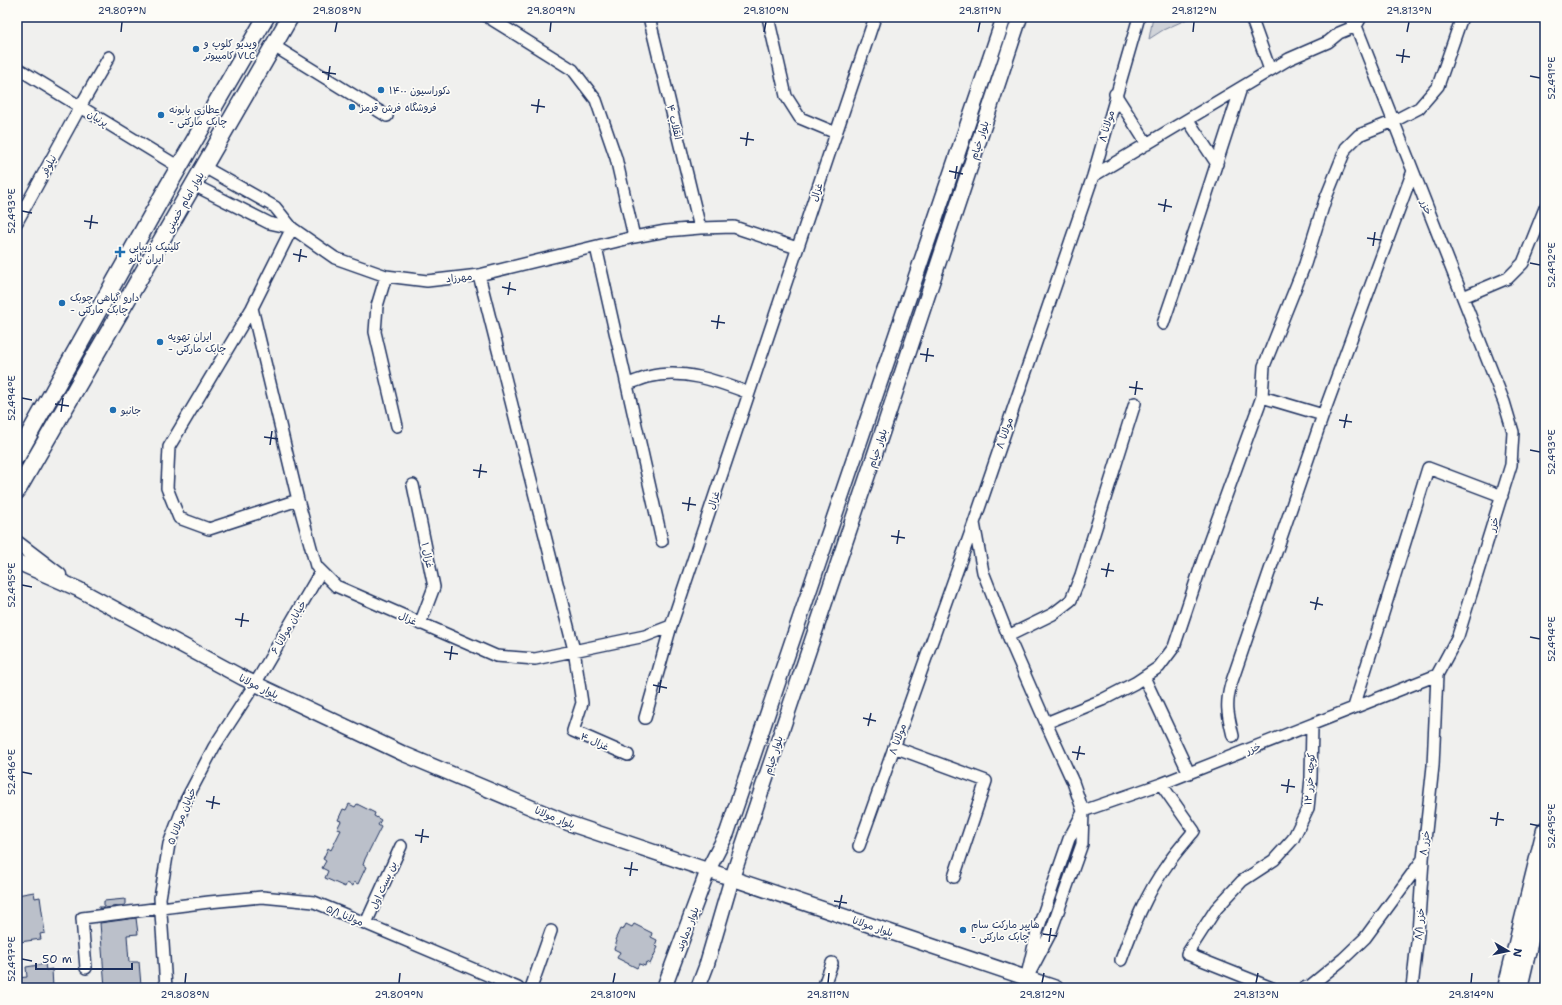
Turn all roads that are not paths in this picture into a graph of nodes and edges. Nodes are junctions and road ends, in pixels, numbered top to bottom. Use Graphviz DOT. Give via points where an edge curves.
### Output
graph roads {
  1 [pos="266,17"];
  2 [pos="290,17"];
  3 [pos="488,17"];
  4 [pos="649,17"];
  5 [pos="768,17"];
  6 [pos="875,17"];
  7 [pos="1004,17"];
  8 [pos="1020,17"];
  9 [pos="1139,17"];
  10 [pos="1251,17"];
  11 [pos="1462,17"];
  12 [pos="1354,19"];
  13 [pos="274,46"];
  14 [pos="109,57"];
  15 [pos="17,68"];
  16 [pos="1270,70"];
  17 [pos="1241,88"];
  18 [pos="1115,94"];
  19 [pos="80,107"];
  20 [pos="387,116"];
  21 [pos="1188,120"];
  22 [pos="1394,121"];
  23 [pos="836,133"];
  24 [pos="1147,144"];
  25 [pos="1217,164"];
  26 [pos="179,167"];
  27 [pos="204,167"];
  28 [pos="1413,171"];
  29 [pos="1092,176"];
  30 [pos="194,185"];
  31 [pos="1545,208"];
  32 [pos="17,222"];
  33 [pos="292,228"];
  34 [pos="700,228"];
  35 [pos="634,237"];
  36 [pos="596,247"];
  37 [pos="797,248"];
  38 [pos="386,276"];
  39 [pos="480,276"];
  40 [pos="1463,297"];
  41 [pos="252,308"];
  42 [pos="1163,324"];
  43 [pos="627,384"];
  44 [pos="749,393"];
  45 [pos="1262,397"];
  46 [pos="1135,403"];
  47 [pos="1323,415"];
  48 [pos="397,426"];
  49 [pos="17,456"];
  50 [pos="413,485"];
  51 [pos="17,491"];
  52 [pos="1502,496"];
  53 [pos="298,500"];
  54 [pos="974,523"];
  55 [pos="662,541"];
  56 [pos="17,542"];
  57 [pos="17,562"];
  58 [pos="321,571"];
  59 [pos="78,589"];
  60 [pos="420,624"];
  61 [pos="671,626"];
  62 [pos="1008,636"];
  63 [pos="574,650"];
  64 [pos="1437,675"];
  65 [pos="1144,677"];
  66 [pos="255,684"];
  67 [pos="1354,708"];
  68 [pos="645,718"];
  69 [pos="1046,723"];
  70 [pos="1312,724"];
  71 [pos="1232,736"];
  72 [pos="894,747"];
  73 [pos="628,755"];
  74 [pos="1189,773"];
  75 [pos="1161,784"];
  76 [pos="1083,811"];
  77 [pos="1545,830"];
  78 [pos="401,846"];
  79 [pos="859,846"];
  80 [pos="1423,859"];
  81 [pos="708,870"];
  82 [pos="1545,876"];
  83 [pos="954,877"];
  84 [pos="732,878"];
  85 [pos="160,907"];
  86 [pos="366,923"];
  87 [pos="551,931"];
  88 [pos="1121,960"];
  89 [pos="832,963"];
  90 [pos="86,968"];
  91 [pos="1026,983"];
  92 [pos="166,988"];
  93 [pos="518,988"];
  94 [pos="531,988"];
  95 [pos="664,988"];
  96 [pos="698,988"];
  97 [pos="823,988"];
  98 [pos="1056,988"];
  99 [pos="1272,988"];
  100 [pos="1304,988"];
  101 [pos="1412,988"];
  102 [pos="1506,988"];
  103 [pos="1519,988"];
  1 -- 26 [label="main road"];
  2 -- 13 [label="main road, بلوار امام خمینی"];
  3 -- 35 [label="street" via="573,70 596,100 616,158"];
  4 -- 34 [label="street, انقلاب ۴"];
  5 -- 23 [label="street" via="786,96 800,118"];
  6 -- 23 [label="street, غزال"];
  7 -- 81 [label="street, بلوار خیام" via="727,833"];
  8 -- 84 [label="street, بلوار خیام"];
  9 -- 18 [label="street, مولانا ۸"];
  10 -- 16 [label="street"];
  11 -- 22 [label="street" via="1438,86 1419,108"];
  12 -- 16 [label="street" via="1328,42 1289,58"];
  12 -- 22 [label="street, خزر"];
  13 -- 20 [label="street"];
  13 -- 27 [label="main road, بلوار امام خمینی"];
  14 -- 19 [label="street, نیلوفر"];
  15 -- 19 [label="street, پرنیان"];
  16 -- 17 [label="street"];
  17 -- 21 [label="street"];
  17 -- 25 [label="street"];
  18 -- 24 [label="street"];
  18 -- 29 [label="street, مولانا ۸"];
  19 -- 26 [label="street, پرنیان"];
  19 -- 32 [label="street, نیلوفر"];
  21 -- 24 [label="street"];
  21 -- 25 [label="street"];
  22 -- 28 [label="street, خزر"];
  22 -- 45 [label="street" via="1360,135 1346,148 1325,200 1305,264 1264,366"];
  23 -- 37 [label="street, غزال"];
  24 -- 29 [label="street"];
  25 -- 42 [label="street"];
  26 -- 49 [label="main road"];
  27 -- 30 [label="main road, بلوار امام خمینی"];
  27 -- 33 [label="street" via="275,207"];
  28 -- 40 [label="street, خزر"];
  28 -- 47 [label="street"];
  29 -- 54 [label="street, مولانا ۸"];
  30 -- 33 [label="street" via="269,223"];
  30 -- 51 [label="main road, بلوار امام خمینی"];
  31 -- 40 [label="street" via="1523,262 1508,278"];
  33 -- 38 [label="street, مهرزاد" via="336,258"];
  33 -- 41 [label="street"];
  34 -- 35 [label="street, مهرزاد"];
  34 -- 37 [label="street, مهرزاد" via="734,228"];
  35 -- 36 [label="street, مهرزاد"];
  36 -- 39 [label="street, مهرزاد"];
  36 -- 43 [label="street"];
  37 -- 44 [label="street, غزال"];
  38 -- 39 [label="street, مهرزاد" via="427,281"];
  38 -- 48 [label="street" via="377,306 375,332"];
  39 -- 63 [label="street"];
  40 -- 52 [label="street, خزر" via="1513,432 1511,465"];
  41 -- 53 [label="street, غزال"];
  41 -- 53 [label="street" via="170,447 167,488 179,518 209,530"];
  43 -- 44 [label="street" via="649,377 681,374 714,380"];
  43 -- 55 [label="street"];
  44 -- 61 [label="street, غزال"];
  45 -- 47 [label="street"];
  45 -- 65 [label="street" via="1174,647 1159,667"];
  46 -- 62 [label="street" via="1071,600 1053,614"];
  47 -- 71 [label="street" via="1227,698"];
  50 -- 60 [label="street, غزال ۱" via="434,587"];
  52 -- 64 [label="street, خزر" via="1458,636"];
  52 -- 67 [label="street" via="1428,468"];
  53 -- 58 [label="street, غزال" via="316,566"];
  54 -- 62 [label="street" via="983,572"];
  54 -- 72 [label="street, مولانا ۸"];
  56 -- 59 [label="street, بلوار مولانا"];
  57 -- 59 [label="street, بلوار مولانا"];
  58 -- 60 [label="street, غزال" via="336,586"];
  58 -- 66 [label="street, خیابان مولانا ۶"];
  59 -- 66 [label="street, بلوار مولانا"];
  60 -- 63 [label="street, غزال" via="496,656 534,659"];
  61 -- 63 [label="street, غزال" via="645,636"];
  61 -- 68 [label="street"];
  62 -- 69 [label="street"];
  63 -- 73 [label="street, غزال ۴" via="582,703 573,731"];
  64 -- 67 [label="street, خزر"];
  64 -- 80 [label="street, خزر ۸"];
  65 -- 69 [label="street" via="1102,700"];
  65 -- 74 [label="street"];
  66 -- 81 [label="street, بلوار مولانا" via="404,754 568,823"];
  66 -- 85 [label="street, خیابان مولانا ۵" via="214,747 186,800 169,844"];
  67 -- 70 [label="street, خزر"];
  69 -- 76 [label="street" via="1073,782"];
  70 -- 74 [label="street, خزر"];
  70 -- 99 [label="street, کوچه خزر ۱۲" via="1308,808 1294,839 1274,860 1242,881 1221,903 1187,954"];
  72 -- 79 [label="street, مولانا ۸"];
  72 -- 83 [label="street" via="986,781"];
  74 -- 75 [label="street, خزر"];
  75 -- 76 [label="street, خزر"];
  75 -- 88 [label="street" via="1194,831 1167,866 1152,891 1135,922"];
  76 -- 91 [label="street" via="1068,839 1040,924"];
  77 -- 102 [label="main road"];
  78 -- 86 [label="street, بن بست اول"];
  80 -- 100 [label="street, خزر ۸" via="1365,938 1343,960"];
  80 -- 101 [label="street, خزر ۸/۱"];
  81 -- 84 [label="street, بلوار مولانا"];
  81 -- 95 [label="street, بلوار دماوند"];
  82 -- 103 [label="main road"];
  84 -- 91 [label="street, بلوار مولانا"];
  84 -- 96 [label="street"];
  85 -- 86 [label="street, مولانا ۵/۱" via="262,897 314,902"];
  85 -- 90 [label="street, مولانا ۵/۱" via="82,918"];
  85 -- 92 [label="street, خیابان مولانا ۵"];
  86 -- 93 [label="street, مولانا ۵/۱"];
  87 -- 94 [label="street"];
  89 -- 97 [label="street"];
  91 -- 98 [label="street, بلوار مولانا"];
}
